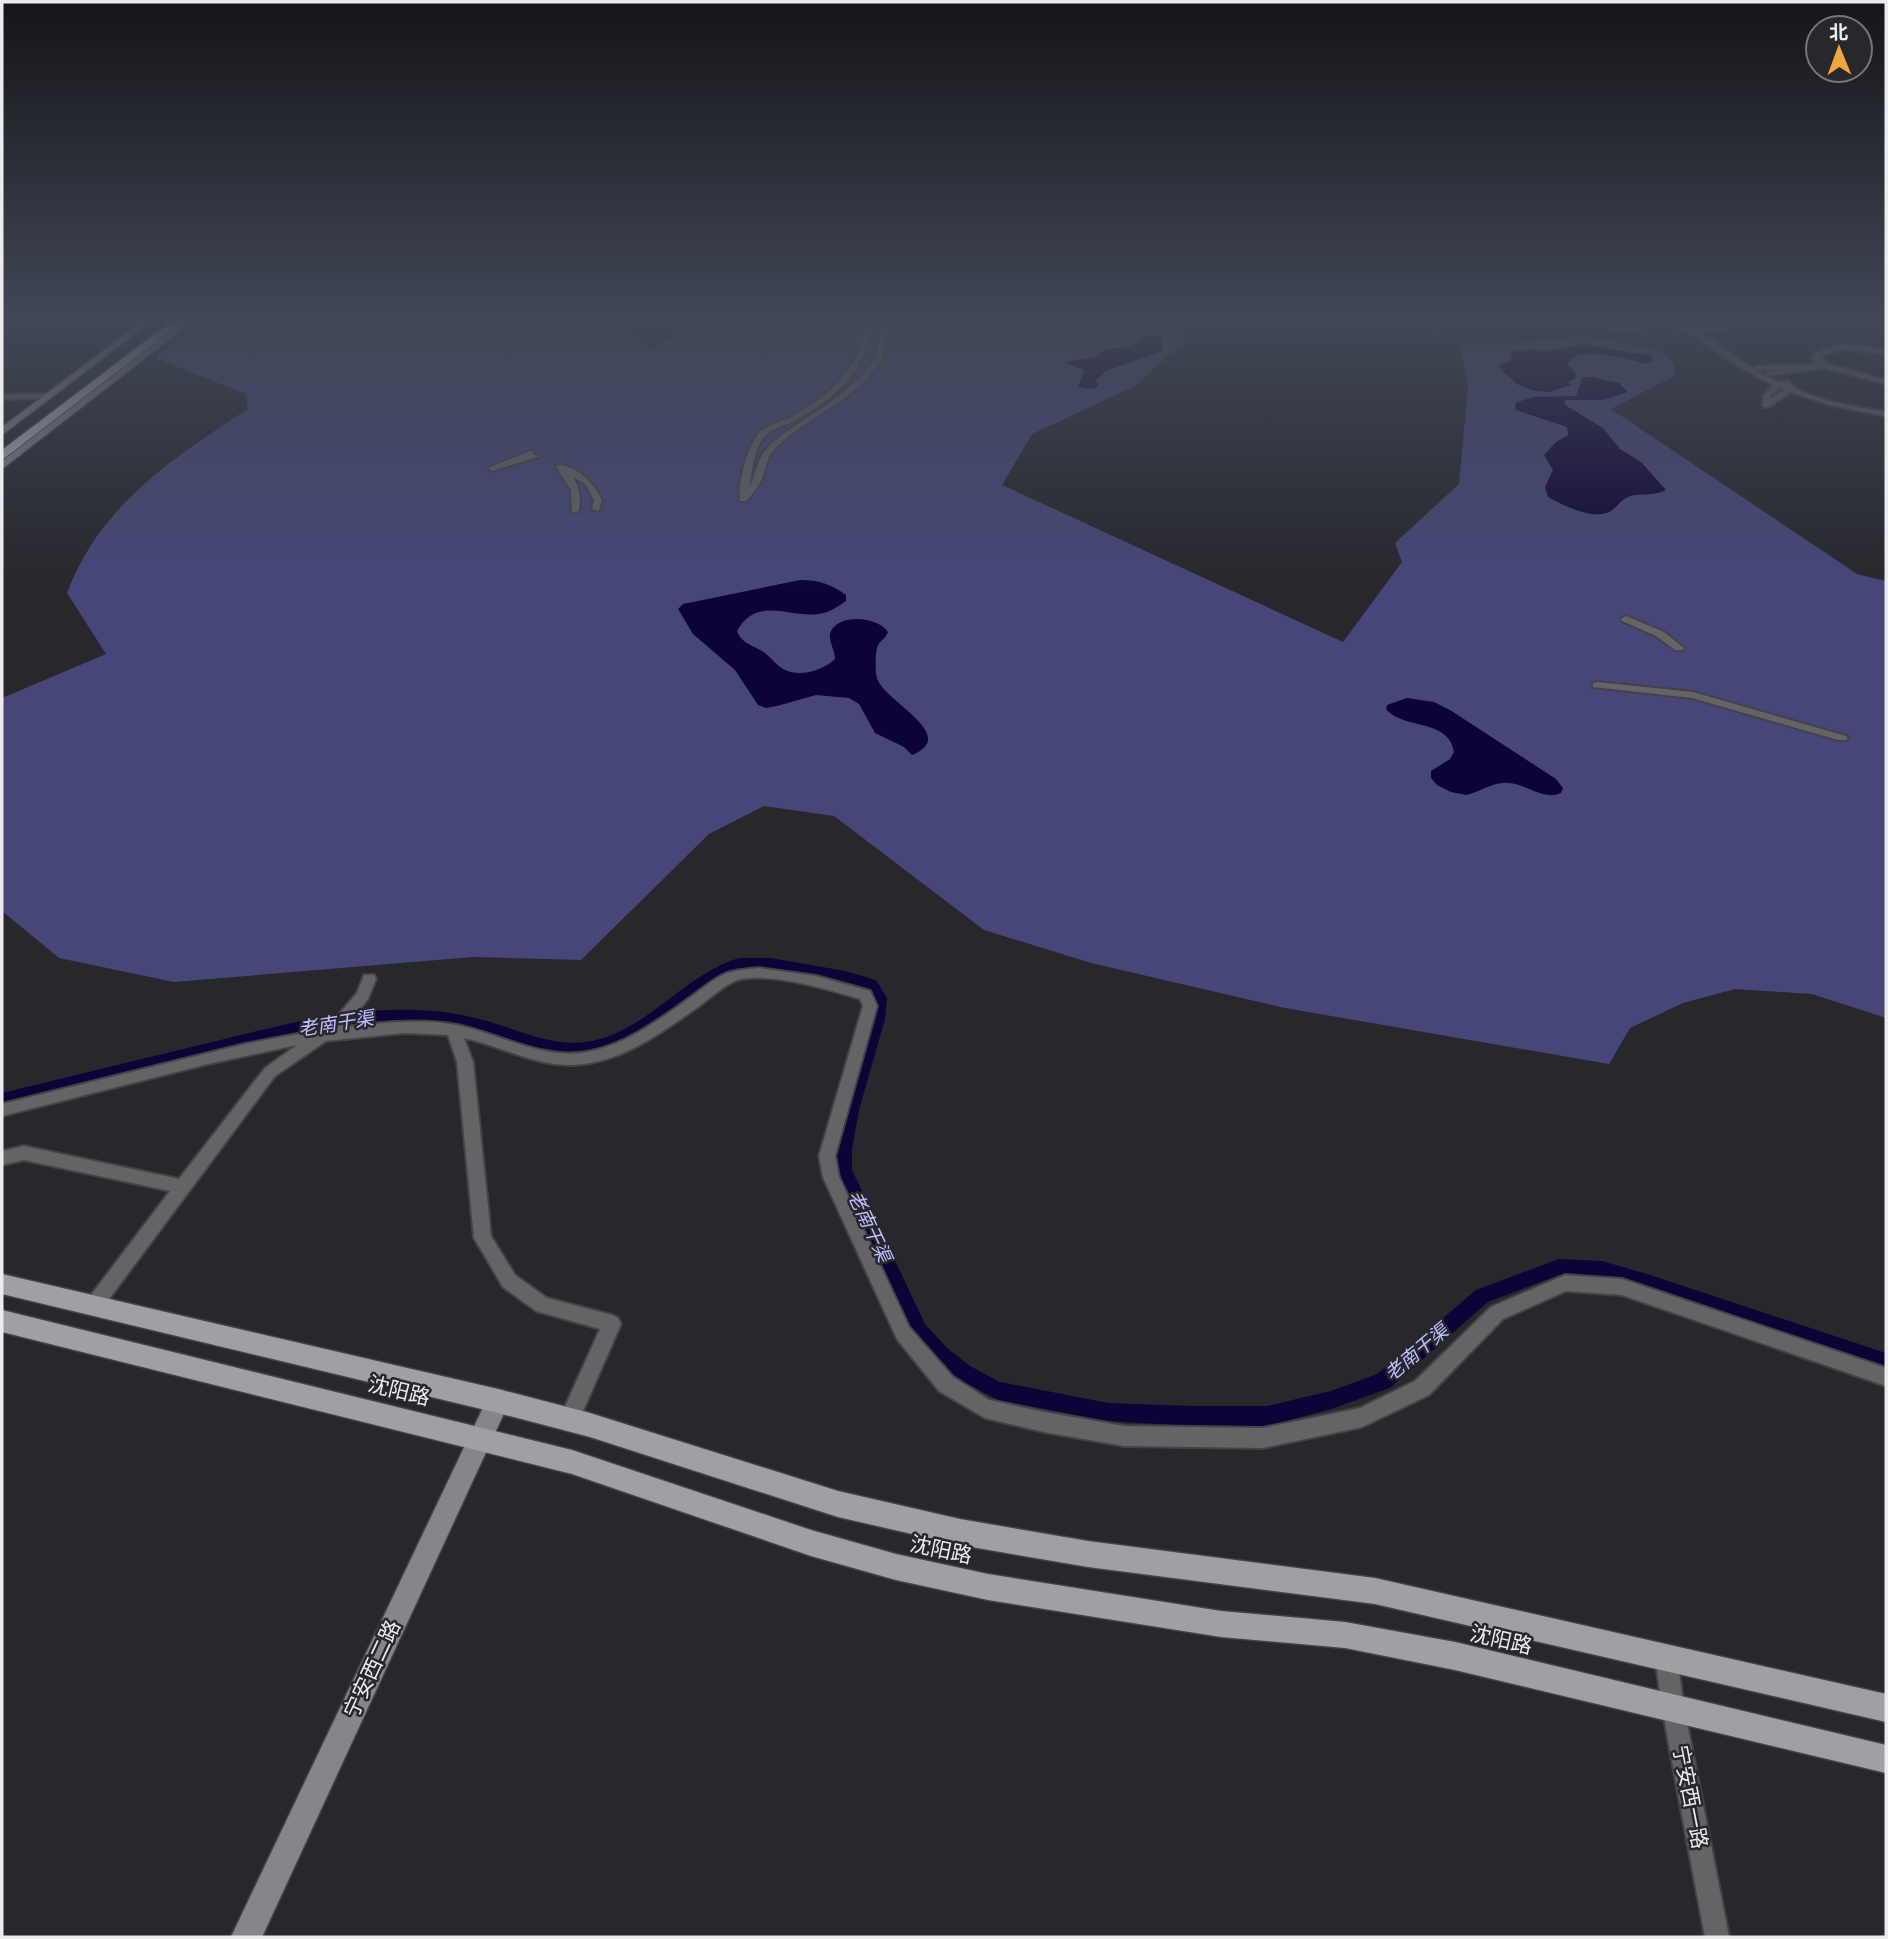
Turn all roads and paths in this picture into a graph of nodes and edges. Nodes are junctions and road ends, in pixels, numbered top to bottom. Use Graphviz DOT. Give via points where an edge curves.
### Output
graph roads {
  1 [pos="32,408"];
  2 [pos="46,408"];
  3 [pos="64,408"];
  4 [pos="76,408"];
  5 [pos="807,408"];
  6 [pos="824,408"];
  7 [pos="1868,408"];
  8 [pos="1886,412"];
  9 [pos="2,432"];
  10 [pos="2,442"];
  11 [pos="2,456"];
  12 [pos="2,466"];
  13 [pos="596,509"];
  14 [pos="575,511"];
  15 [pos="1626,619"];
  16 [pos="1679,648"];
  17 [pos="1597,685"];
  18 [pos="1842,738"];
  19 [pos="369,979"];
  20 [pos="331,1030"];
  21 [pos="454,1030"];
  22 [pos="2,1110"];
  23 [pos="2,1158"];
  24 [pos="183,1186"];
  25 [pos="2,1284"];
  26 [pos="94,1305"];
  27 [pos="2,1321"];
  28 [pos="1886,1377"];
  29 [pos="498,1401"];
  30 [pos="569,1420"];
  31 [pos="481,1438"];
  32 [pos="1666,1657"];
  33 [pos="1673,1708"];
  34 [pos="1886,1708"];
  35 [pos="1886,1759"];
  36 [pos="246,1937"];
  37 [pos="1717,1937"];
  1 -- 9 [label="main road"];
  2 -- 10 [label="highway"];
  3 -- 11 [label="highway"];
  4 -- 12 [label="main road"];
  5 -- 6 [label="street" via="762,434 754,447 743,499 756,485 765,454"];
  7 -- 8 [label="street"];
  13 -- 14 [label="street" via="598,500 588,482 560,467 578,495"];
  15 -- 16 [label="street"];
  17 -- 18 [label="street" via="1693,695"];
  19 -- 20 [label="street" via="356,1005"];
  20 -- 21 [label="street"];
  20 -- 22 [label="street"];
  20 -- 24 [label="street" via="270,1072"];
  21 -- 28 [label="street" via="547,1057 584,1058 637,1040 741,973 842,987 865,995 870,1006 828,1156 831,1177 903,1333 946,1384 985,1409 1124,1436 1263,1438 1362,1417 1422,1388 1497,1313 1565,1283 1622,1287"];
  21 -- 30 [label="street" via="466,1062 483,1238 509,1281 542,1305 612,1324"];
  23 -- 24 [label="street" via="24,1153"];
  24 -- 26 [label="street"];
  25 -- 26 [label="main road, 沈阳路"];
  26 -- 29 [label="main road, 沈阳路"];
  27 -- 31 [label="main road, 沈阳路"];
  29 -- 30 [label="main road, 沈阳路"];
  29 -- 31 [label="main road, 宁安西二路"];
  30 -- 32 [label="main road, 沈阳路" via="838,1504 960,1532 1088,1554 1375,1591"];
  31 -- 33 [label="main road, 沈阳路" via="572,1462 896,1567 988,1587 1221,1624 1346,1635"];
  31 -- 36 [label="main road, 宁安西二路"];
  32 -- 33 [label="street, 宁安西一路"];
  32 -- 34 [label="main road, 沈阳路"];
  33 -- 35 [label="main road, 沈阳路"];
  33 -- 37 [label="street, 宁安西一路"];
}
